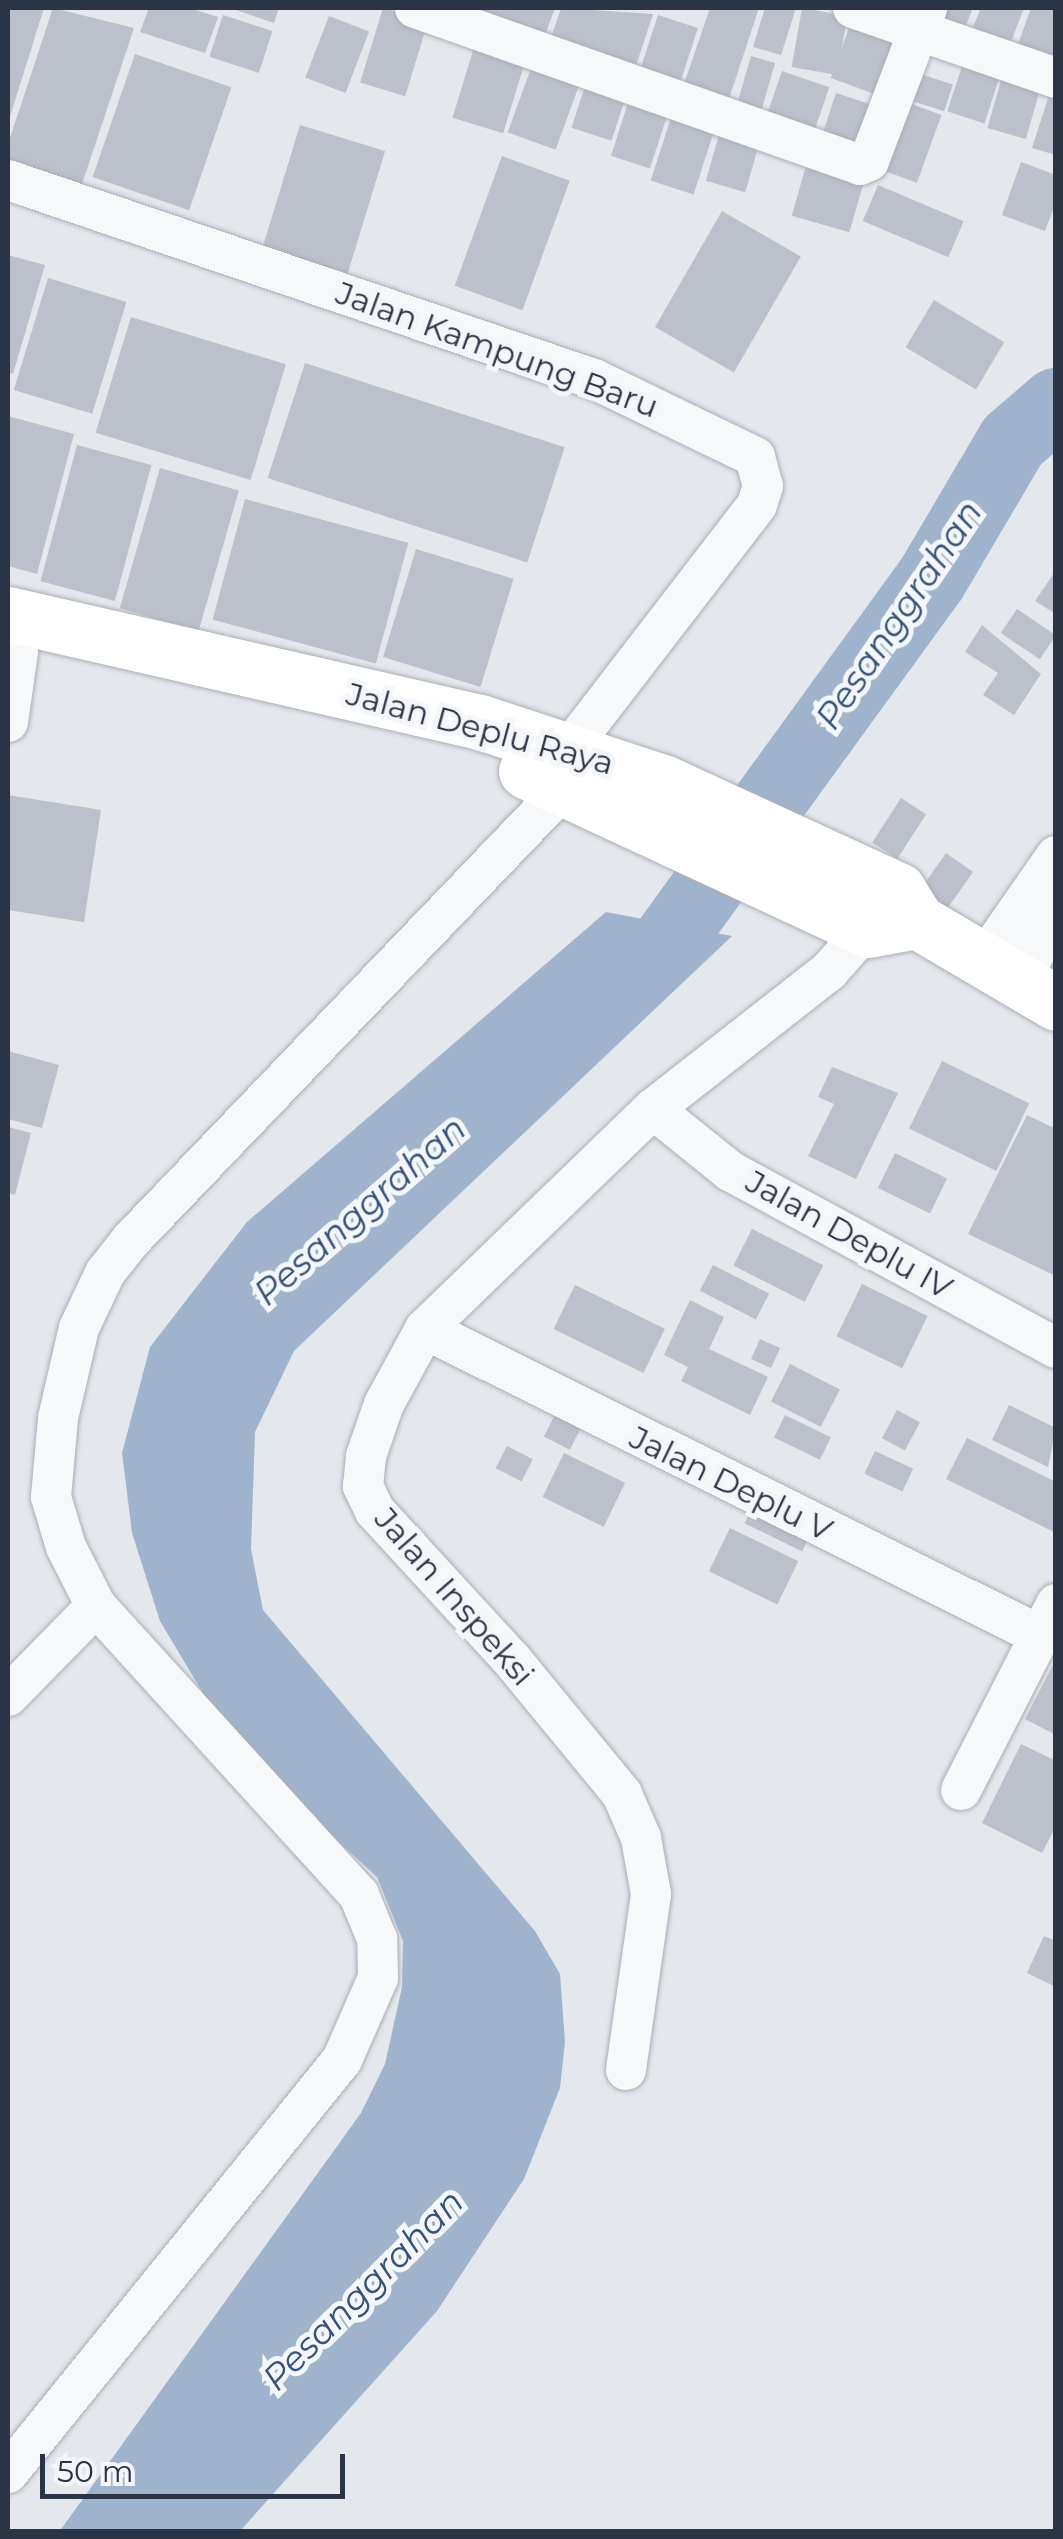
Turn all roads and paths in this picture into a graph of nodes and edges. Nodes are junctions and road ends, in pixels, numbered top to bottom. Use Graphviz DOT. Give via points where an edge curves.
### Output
graph roads {
  1 [pos="415,8"];
  2 [pos="854,8"];
  3 [pos="922,19"];
  4 [pos="1056,78"];
  5 [pos="8,180"];
  6 [pos="11,638"];
  7 [pos="8,722"];
  8 [pos="568,767"];
  9 [pos="1056,856"];
  10 [pos="1056,912"];
  11 [pos="895,914"];
  12 [pos="1019,982"];
  13 [pos="653,1109"];
  14 [pos="426,1330"];
  15 [pos="1056,1348"];
  16 [pos="96,1606"];
  17 [pos="1047,1619"];
  18 [pos="8,1696"];
  19 [pos="961,1790"];
  20 [pos="626,2070"];
  21 [pos="8,2473"];
  1 -- 3 [label="street" via="860,165 869,160"];
  2 -- 3 [label="street"];
  3 -- 4 [label="street"];
  5 -- 8 [label="street, Jalan Kampung Baru" via="594,379 755,457 763,486 757,505"];
  6 -- 7 [label="street"];
  6 -- 8 [label="main road, Jalan Deplu Raya" via="468,752"];
  8 -- 11 [label="main road, Jalan Deplu Raya"];
  8 -- 16 [label="street" via="105,1273 78,1328 58,1418 51,1496 66,1548"];
  9 -- 12 [label="street"];
  10 -- 12 [label="street"];
  11 -- 12 [label="main road, Jalan Deplu Raya"];
  11 -- 13 [label="street, Jalan Inspeksi"];
  13 -- 14 [label="street, Jalan Inspeksi"];
  13 -- 15 [label="street, Jalan Deplu IV" via="730,1171"];
  14 -- 17 [label="street, Jalan Deplu V"];
  14 -- 20 [label="street, Jalan Inspeksi" via="384,1404 362,1486 375,1511 511,1659 622,1794 642,1838 651,1894"];
  16 -- 18 [label="street"];
  16 -- 21 [label="street" via="359,1895 377,1939 378,1978 342,2060"];
  17 -- 19 [label="street"];
}
